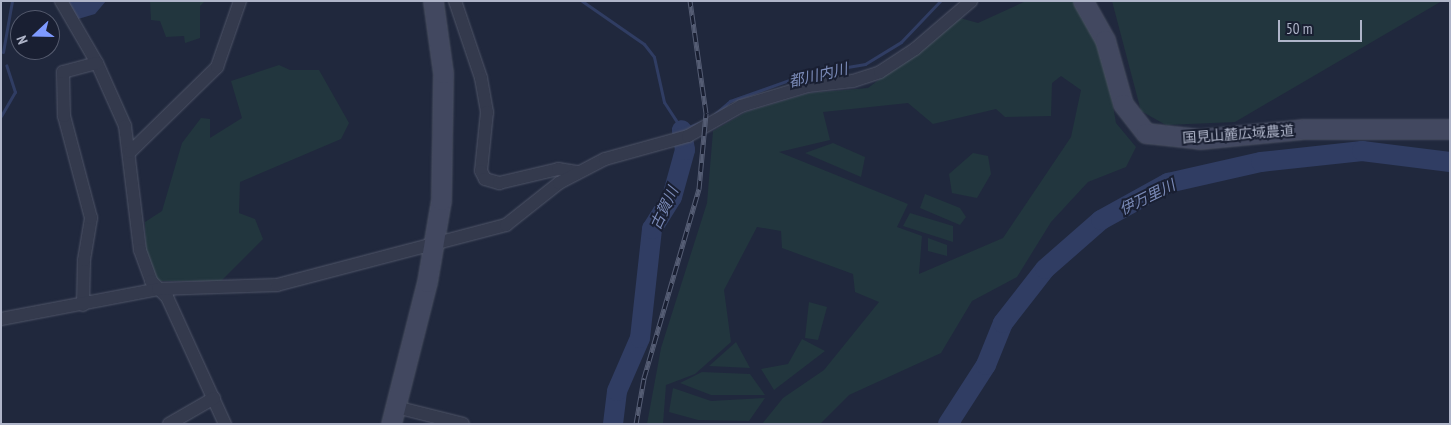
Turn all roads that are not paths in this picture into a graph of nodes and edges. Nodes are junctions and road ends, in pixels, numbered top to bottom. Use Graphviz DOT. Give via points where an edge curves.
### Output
graph roads {
  1 [pos="61,1"];
  2 [pos="240,1"];
  3 [pos="433,1"];
  4 [pos="455,1"];
  5 [pos="971,1"];
  6 [pos="1083,1"];
  7 [pos="97,63"];
  8 [pos="1450,129"];
  9 [pos="130,152"];
  10 [pos="577,172"];
  11 [pos="434,244"];
  12 [pos="158,289"];
  13 [pos="83,305"];
  14 [pos="1,319"];
  15 [pos="214,398"];
  16 [pos="394,415"];
  17 [pos="169,424"];
  18 [pos="225,424"];
  19 [pos="463,424"];
  1 -- 7 [label="street"];
  2 -- 9 [label="street" via="217,67"];
  3 -- 11 [label="street" via="443,73 444,142"];
  4 -- 10 [label="street" via="481,78 486,112 481,171 485,179 499,183 558,169"];
  5 -- 10 [label="street" via="915,49 880,72 853,82 808,86 741,106 685,137"];
  6 -- 8 [label="street, 国見山麓広域農道" via="1105,40 1123,104 1146,133 1200,140 1303,129"];
  7 -- 9 [label="street" via="125,126"];
  7 -- 13 [label="street" via="63,72 64,116 91,218 84,260"];
  9 -- 12 [label="street" via="140,250"];
  10 -- 11 [label="street" via="506,225"];
  11 -- 12 [label="street" via="277,285"];
  11 -- 16 [label="street"];
  12 -- 13 [label="street"];
  12 -- 15 [label="street" via="166,297"];
  13 -- 14 [label="street"];
  15 -- 17 [label="street"];
  15 -- 18 [label="street"];
  16 -- 19 [label="street"];
}
